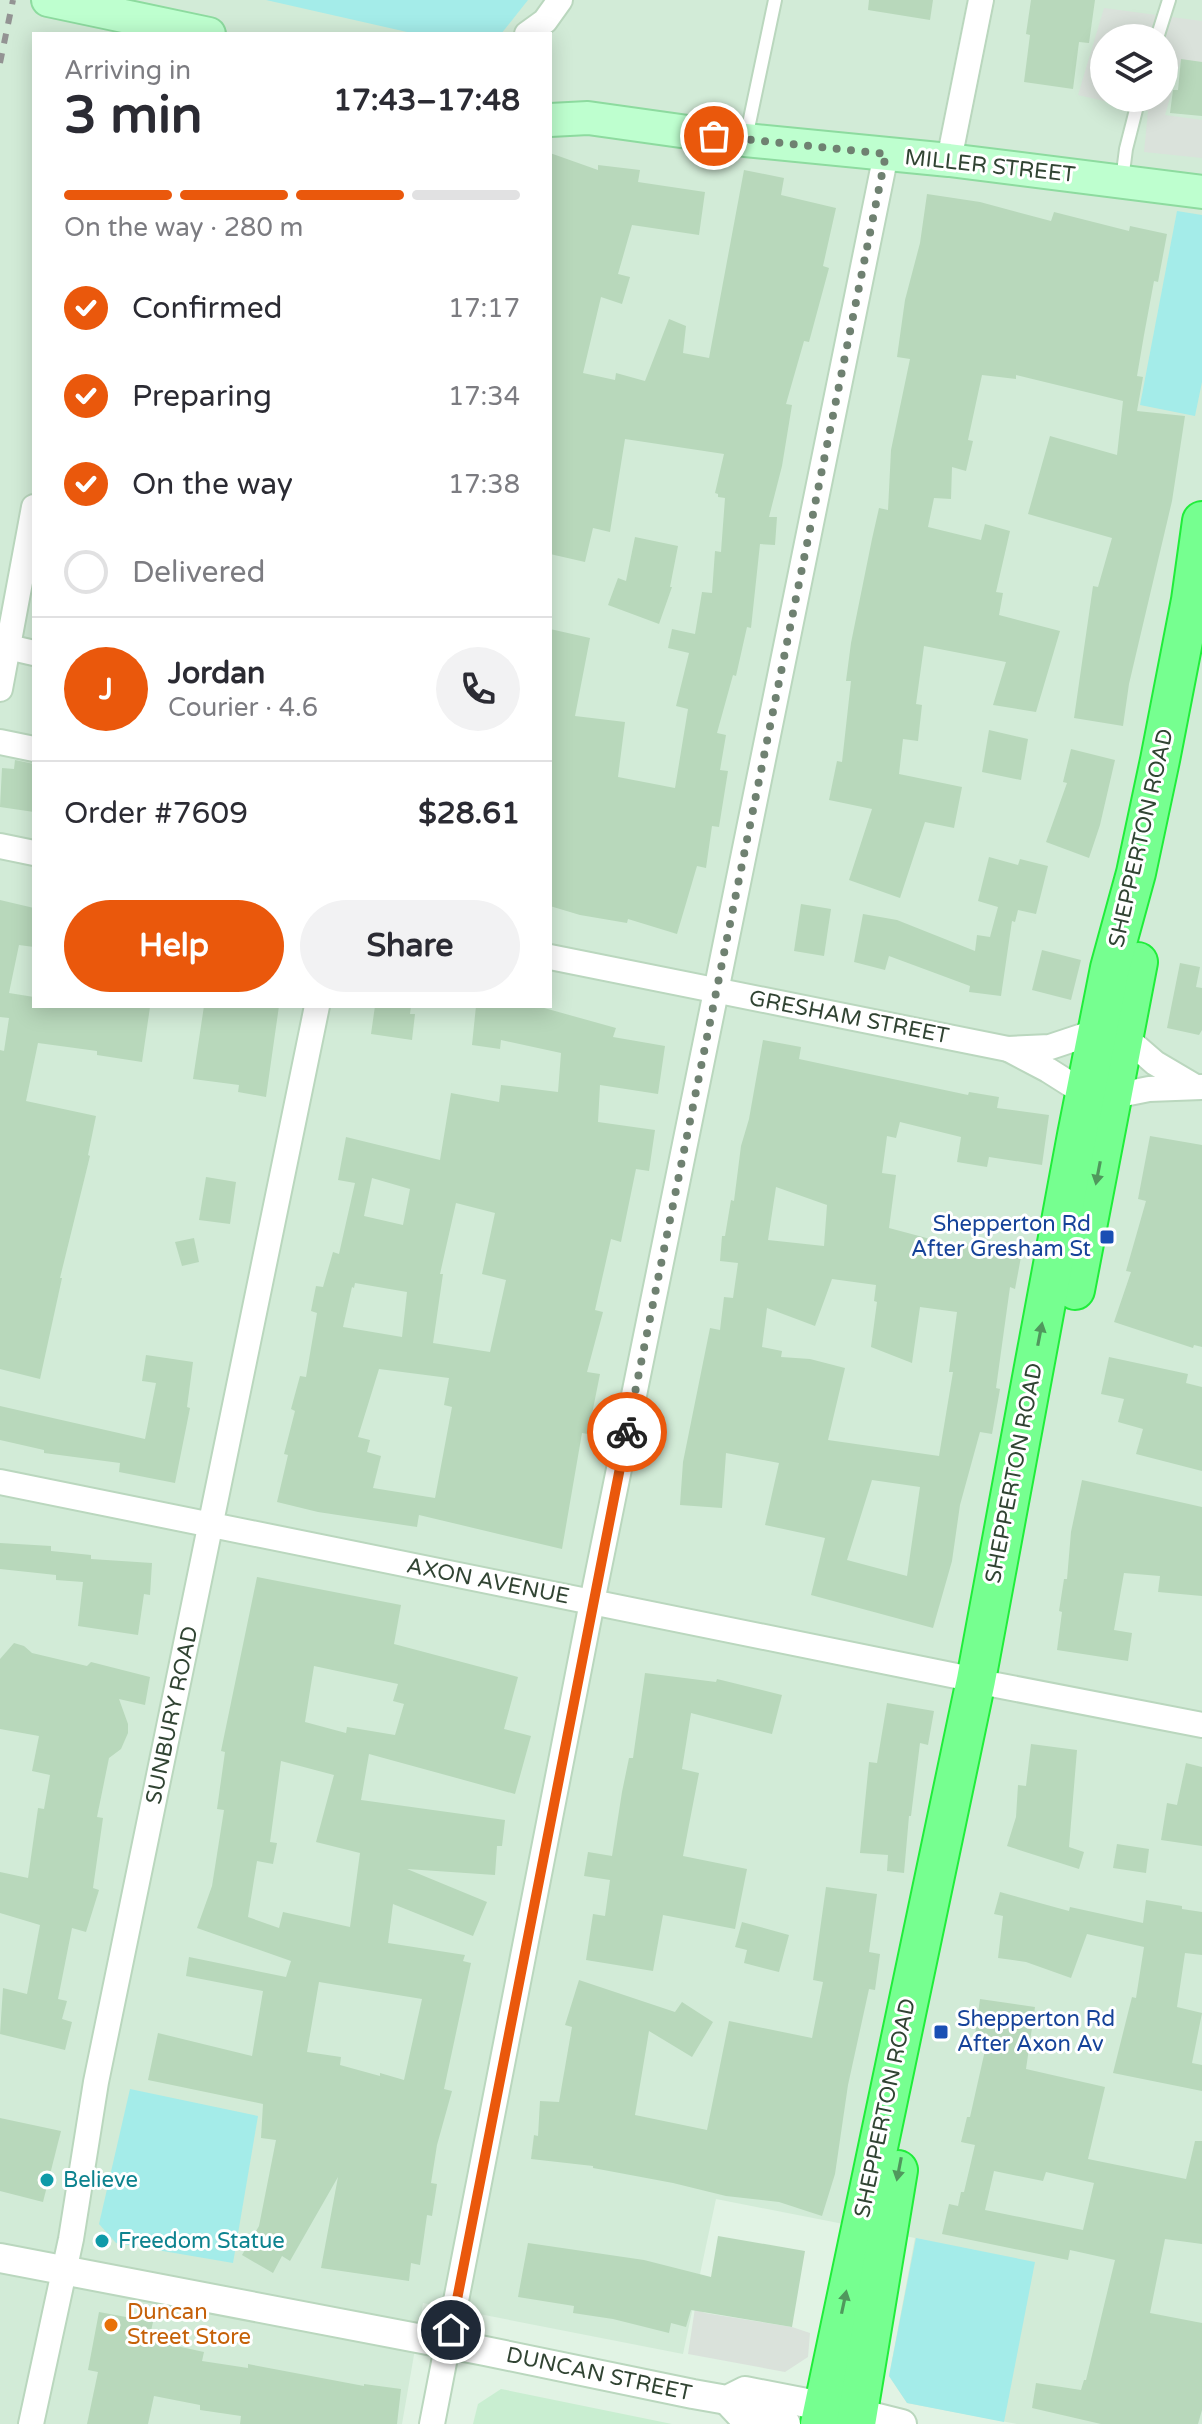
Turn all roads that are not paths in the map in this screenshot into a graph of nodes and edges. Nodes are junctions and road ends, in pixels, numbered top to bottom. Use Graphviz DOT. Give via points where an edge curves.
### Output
graph roads {
  1 [pos="48,0"];
  2 [pos="560,0"];
  3 [pos="775,0"];
  4 [pos="981,0"];
  5 [pos="1169,0"];
  6 [pos="1161,24"];
  7 [pos="538,30"];
  8 [pos="200,32"];
  9 [pos="552,102"];
  10 [pos="1135,112"];
  11 [pos="588,118"];
  12 [pos="552,120"];
  13 [pos="745,140"];
  14 [pos="886,154"];
  15 [pos="949,160"];
  16 [pos="1122,180"];
  17 [pos="1202,192"];
  18 [pos="32,518"];
  19 [pos="1202,521"];
  20 [pos="8,647"];
  21 [pos="32,653"];
  22 [pos="1202,653"];
  23 [pos="0,689"];
  24 [pos="0,742"];
  25 [pos="32,749"];
  26 [pos="0,846"];
  27 [pos="32,853"];
  28 [pos="552,957"];
  29 [pos="717,990"];
  30 [pos="317,1008"];
  31 [pos="1111,1034"];
  32 [pos="1008,1049"];
  33 [pos="1198,1086"];
  34 [pos="1100,1095"];
  35 [pos="0,1482"];
  36 [pos="211,1526"];
  37 [pos="592,1602"];
  38 [pos="986,1683"];
  39 [pos="1202,1725"];
  40 [pos="0,2258"];
  41 [pos="65,2272"];
  42 [pos="448,2344"];
  43 [pos="727,2400"];
  44 [pos="839,2417"];
  45 [pos="31,2424"];
  46 [pos="432,2424"];
  47 [pos="786,2424"];
  48 [pos="902,2424"];
  1 -- 8 [label="main road"];
  2 -- 7 [label="street"];
  3 -- 13 [label="lane"];
  4 -- 15 [label="street"];
  5 -- 6 [label="lane"];
  9 -- 11 [label="main road, MILLER STREET"];
  10 -- 16 [label="lane"];
  11 -- 12 [label="main road, MILLER STREET"];
  11 -- 13 [label="main road, MILLER STREET"];
  13 -- 14 [label="main road, MILLER STREET"];
  14 -- 15 [label="main road, MILLER STREET"];
  14 -- 29 [label="street"];
  15 -- 16 [label="main road, MILLER STREET"];
  16 -- 17 [label="main road, MILLER STREET"];
  18 -- 20 [label="street"];
  19 -- 31 [label="highway, SHEPPERTON ROAD"];
  20 -- 21 [label="street"];
  20 -- 23 [label="street"];
  22 -- 31 [label="highway, SHEPPERTON ROAD"];
  24 -- 25 [label="street"];
  26 -- 27 [label="street"];
  28 -- 29 [label="street, GRESHAM STREET"];
  29 -- 32 [label="street, GRESHAM STREET"];
  29 -- 37 [label="street"];
  30 -- 36 [label="street, SUNBURY ROAD"];
  31 -- 32 [label="street, GRESHAM STREET" via="1050,1047"];
  31 -- 33 [label="street"];
  31 -- 34 [label="highway, SHEPPERTON ROAD"];
  32 -- 34 [label="street, GRESHAM STREET"];
  33 -- 34 [label="street"];
  34 -- 38 [label="highway, SHEPPERTON ROAD"];
  35 -- 36 [label="street, AXON AVENUE"];
  36 -- 37 [label="street, AXON AVENUE"];
  36 -- 41 [label="street, SUNBURY ROAD" via="96,2082"];
  37 -- 38 [label="street, AXON AVENUE"];
  37 -- 42 [label="street"];
  38 -- 39 [label="street, AXON AVENUE"];
  38 -- 44 [label="highway, SHEPPERTON ROAD" via="889,2216"];
  40 -- 41 [label="street, DUNCAN STREET"];
  41 -- 42 [label="street, DUNCAN STREET"];
  41 -- 45 [label="street, SUNBURY ROAD"];
  42 -- 43 [label="street, DUNCAN STREET"];
  42 -- 46 [label="street"];
  43 -- 44 [label="street, DUNCAN STREET" via="745,2391"];
  43 -- 47 [label="street, DUNCAN STREET" via="741,2415"];
  44 -- 48 [label="street, DUNCAN STREET"];
}
